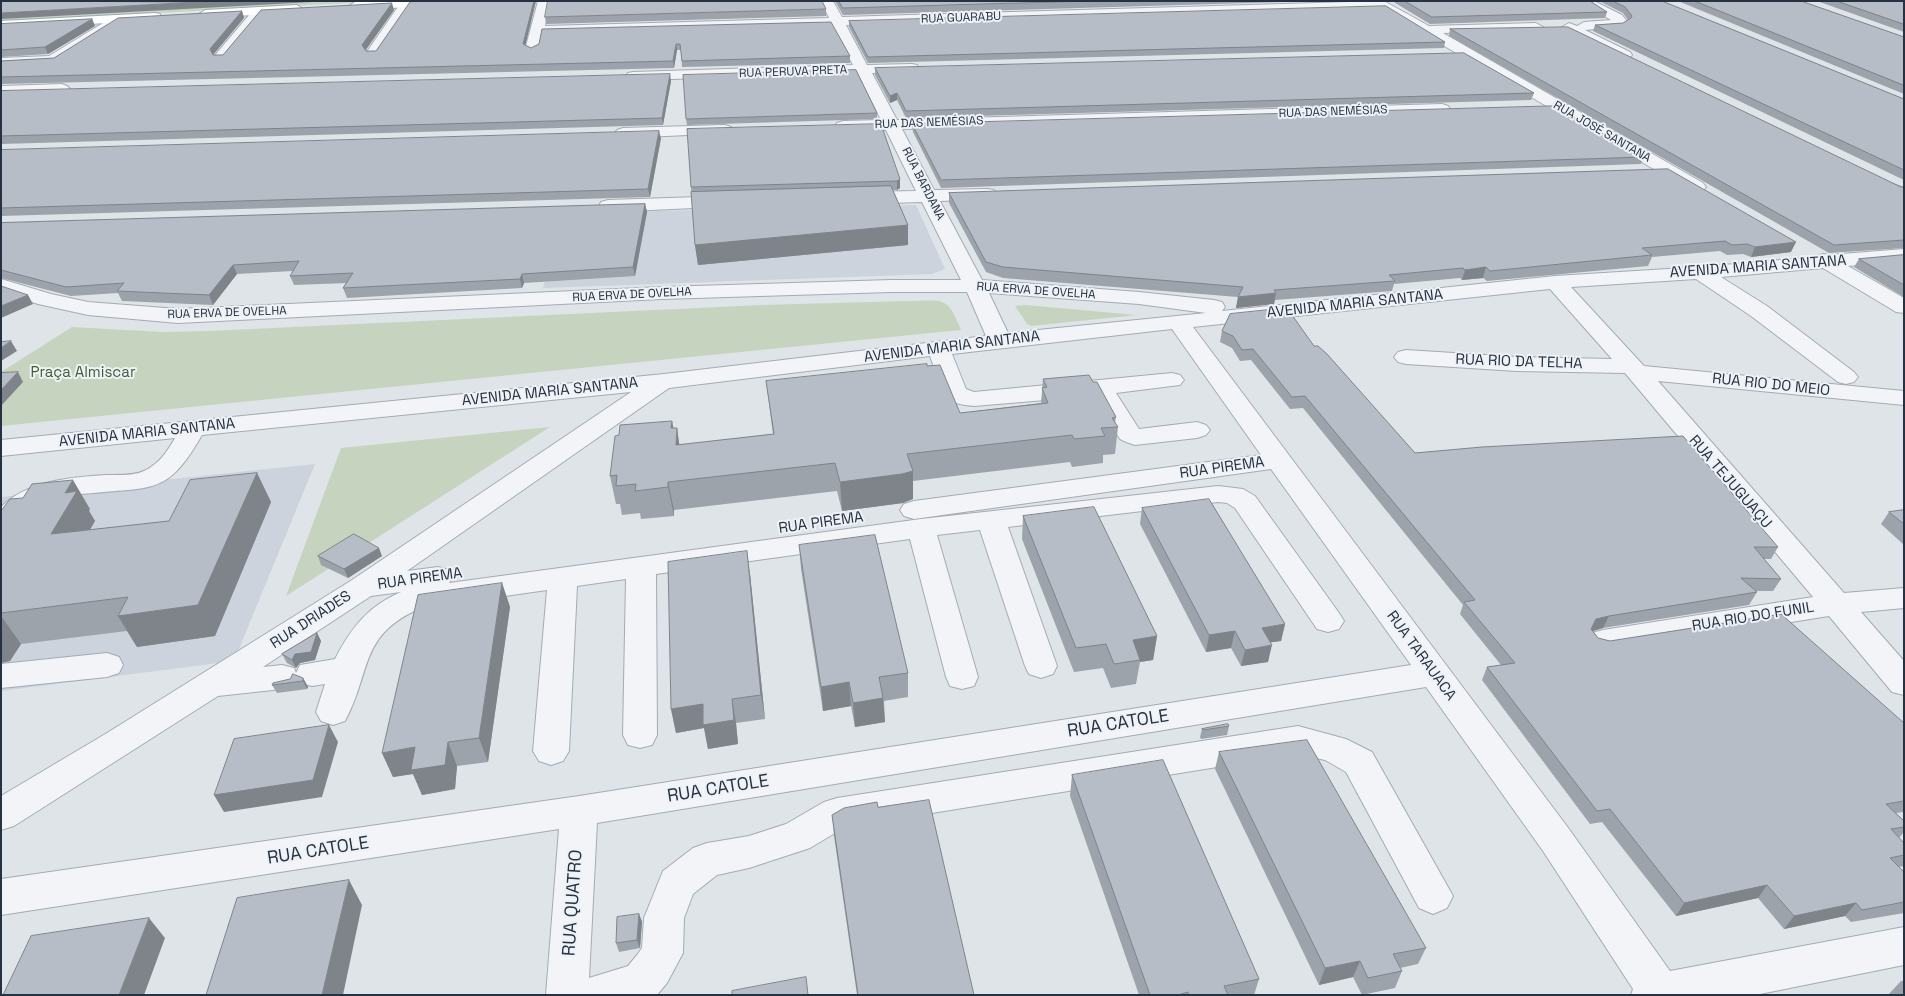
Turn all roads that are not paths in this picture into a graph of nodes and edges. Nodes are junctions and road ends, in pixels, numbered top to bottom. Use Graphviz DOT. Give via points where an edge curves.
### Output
graph roads {
  1 [pos="208,1"];
  2 [pos="444,1"];
  3 [pos="544,1"];
  4 [pos="827,1"];
  5 [pos="1584,1"];
  6 [pos="203,2"];
  7 [pos="407,3"];
  8 [pos="1383,4"];
  9 [pos="338,7"];
  10 [pos="308,8"];
  11 [pos="259,11"];
  12 [pos="190,15"];
  13 [pos="171,16"];
  14 [pos="116,19"];
  15 [pos="837,21"];
  16 [pos="1,25"];
  17 [pos="1568,27"];
  18 [pos="537,30"];
  19 [pos="1425,30"];
  20 [pos="532,49"];
  21 [pos="373,53"];
  22 [pos="1437,54"];
  23 [pos="1466,54"];
  24 [pos="221,57"];
  25 [pos="52,60"];
  26 [pos="1639,61"];
  27 [pos="1,62"];
  28 [pos="929,68"];
  29 [pos="862,70"];
  30 [pos="621,76"];
  31 [pos="75,89"];
  32 [pos="8,90"];
  33 [pos="1556,106"];
  34 [pos="1526,107"];
  35 [pos="1458,109"];
  36 [pos="892,124"];
  37 [pos="823,126"];
  38 [pos="744,129"];
  39 [pos="606,133"];
  40 [pos="1669,171"];
  41 [pos="1640,172"];
  42 [pos="1009,194"];
  43 [pos="1710,195"];
  44 [pos="929,196"];
  45 [pos="840,199"];
  46 [pos="752,202"];
  47 [pos="594,206"];
  48 [pos="1800,247"];
  49 [pos="1904,255"];
  50 [pos="1825,262"];
  51 [pos="1700,273"];
  52 [pos="1555,282"];
  53 [pos="1,285"];
  54 [pos="975,286"];
  55 [pos="1904,307"];
  56 [pos="1265,313"];
  57 [pos="1178,322"];
  58 [pos="1000,342"];
  59 [pos="939,349"];
  60 [pos="1406,357"];
  61 [pos="1635,369"];
  62 [pos="1846,377"];
  63 [pos="1172,380"];
  64 [pos="664,381"];
  65 [pos="1100,388"];
  66 [pos="1904,398"];
  67 [pos="194,428"];
  68 [pos="1197,430"];
  69 [pos="1692,437"];
  70 [pos="1662,439"];
  71 [pos="1,448"];
  72 [pos="1279,460"];
  73 [pos="991,520"];
  74 [pos="1,524"];
  75 [pos="921,528"];
  76 [pos="641,566"];
  77 [pos="564,576"];
  78 [pos="363,587"];
  79 [pos="1904,598"];
  80 [pos="1835,604"];
  81 [pos="1328,621"];
  82 [pos="1603,641"];
  83 [pos="107,665"];
  84 [pos="1041,666"];
  85 [pos="346,670"];
  86 [pos="1433,674"];
  87 [pos="1,676"];
  88 [pos="962,677"];
  89 [pos="1904,683"];
  90 [pos="211,684"];
  91 [pos="333,712"];
  92 [pos="640,735"];
  93 [pos="551,751"];
  94 [pos="579,811"];
  95 [pos="1,815"];
  96 [pos="1433,896"];
  97 [pos="1,897"];
  98 [pos="1904,946"];
  99 [pos="1711,989"];
  100 [pos="1656,994"];
  101 [pos="567,995"];
  102 [pos="598,995"];
  1 -- 6 [label="main road"];
  2 -- 7 [label="main road"];
  3 -- 18 [label="street"];
  4 -- 15 [label="street, RUA BARDANA"];
  5 -- 17 [label="street" via="1621,23"];
  7 -- 9 [label="main road"];
  7 -- 21 [label="street"];
  8 -- 15 [label="street, RUA GUARABU"];
  8 -- 19 [label="street, RUA JOSÉ SANTANA"];
  10 -- 11 [label="main road"];
  11 -- 12 [label="main road"];
  11 -- 24 [label="street"];
  13 -- 14 [label="main road"];
  14 -- 16 [label="main road"];
  14 -- 25 [label="street"];
  15 -- 18 [label="street, RUA GUARABU"];
  15 -- 29 [label="street, RUA BARDANA"];
  17 -- 19 [label="street"];
  17 -- 26 [label="street"];
  18 -- 20 [label="street"];
  19 -- 23 [label="street, RUA JOSÉ SANTANA"];
  22 -- 23 [label="street"];
  23 -- 33 [label="street, RUA JOSÉ SANTANA"];
  25 -- 27 [label="street"];
  25 -- 32 [label="street" via="64,61"];
  28 -- 29 [label="street, RUA PERUVA PRETA"];
  29 -- 30 [label="street, RUA PERUVA PRETA"];
  29 -- 36 [label="street, RUA BARDANA"];
  31 -- 32 [label="street"];
  33 -- 34 [label="street"];
  33 -- 40 [label="street, RUA JOSÉ SANTANA"];
  35 -- 36 [label="street, RUA DAS NEMÉSIAS"];
  36 -- 37 [label="street, RUA DAS NEMÉSIAS"];
  36 -- 44 [label="street, RUA BARDANA"];
  38 -- 39 [label="street"];
  40 -- 41 [label="street"];
  40 -- 43 [label="street, RUA JOSÉ SANTANA"];
  42 -- 44 [label="street"];
  44 -- 45 [label="street"];
  44 -- 54 [label="street, RUA BARDANA"];
  46 -- 47 [label="street"];
  48 -- 50 [label="street"];
  49 -- 50 [label="street, AVENIDA MARIA SANTANA"];
  50 -- 51 [label="street, AVENIDA MARIA SANTANA"];
  50 -- 55 [label="street"];
  51 -- 52 [label="street, AVENIDA MARIA SANTANA"];
  51 -- 62 [label="street" via="1759,311"];
  52 -- 56 [label="street, AVENIDA MARIA SANTANA"];
  52 -- 61 [label="street, RUA TEJUGUAÇU"];
  53 -- 54 [label="street, RUA ERVA DE OVELHA" via="48,302 123,314 178,316 662,293"];
  54 -- 56 [label="street, RUA ERVA DE OVELHA" via="1139,298"];
  54 -- 58 [label="street, RUA BARDANA"];
  56 -- 57 [label="street, AVENIDA MARIA SANTANA"];
  57 -- 58 [label="street, AVENIDA MARIA SANTANA"];
  57 -- 72 [label="street, RUA TARAUACA"];
  58 -- 59 [label="street, AVENIDA MARIA SANTANA"];
  59 -- 64 [label="street, AVENIDA MARIA SANTANA"];
  59 -- 65 [label="street" via="955,393 964,398"];
  60 -- 61 [label="street, RUA RIO DA TELHA"];
  61 -- 66 [label="street, RUA RIO DO MEIO"];
  61 -- 69 [label="street, RUA TEJUGUAÇU"];
  63 -- 65 [label="street"];
  64 -- 67 [label="street, AVENIDA MARIA SANTANA"];
  64 -- 78 [label="street, RUA DRIADES"];
  65 -- 68 [label="street" via="1129,434 1135,437"];
  67 -- 71 [label="street, AVENIDA MARIA SANTANA"];
  67 -- 74 [label="street" via="172,464 156,477 48,491 21,503"];
  69 -- 70 [label="street"];
  69 -- 80 [label="street, RUA TEJUGUAÇU"];
  72 -- 78 [label="street, RUA PIREMA"];
  72 -- 86 [label="street, RUA TARAUACA"];
  73 -- 75 [label="street"];
  73 -- 81 [label="street" via="1218,494 1234,495 1245,502"];
  73 -- 84 [label="street"];
  75 -- 76 [label="street"];
  75 -- 88 [label="street"];
  76 -- 77 [label="street"];
  76 -- 92 [label="street"];
  77 -- 85 [label="street" via="398,603 366,631"];
  77 -- 93 [label="street"];
  78 -- 90 [label="street, RUA DRIADES"];
  79 -- 80 [label="street, RUA RIO DO FUNIL"];
  80 -- 82 [label="street, RUA RIO DO FUNIL"];
  80 -- 89 [label="street, RUA TEJUGUAÇU"];
  83 -- 87 [label="street"];
  85 -- 90 [label="street"];
  85 -- 91 [label="street"];
  86 -- 94 [label="street, RUA CATOLE"];
  86 -- 100 [label="street, RUA TARAUACA" via="1556,840"];
  90 -- 95 [label="street, RUA DRIADES"];
  94 -- 97 [label="street, RUA CATOLE"];
  94 -- 101 [label="street, RUA QUATRO"];
  96 -- 102 [label="street" via="1359,762 1334,749 1298,740 837,813 797,838 707,860 677,883 664,918 662,953 652,969 641,982"];
  98 -- 99 [label="street"];
  99 -- 100 [label="street"];
}
